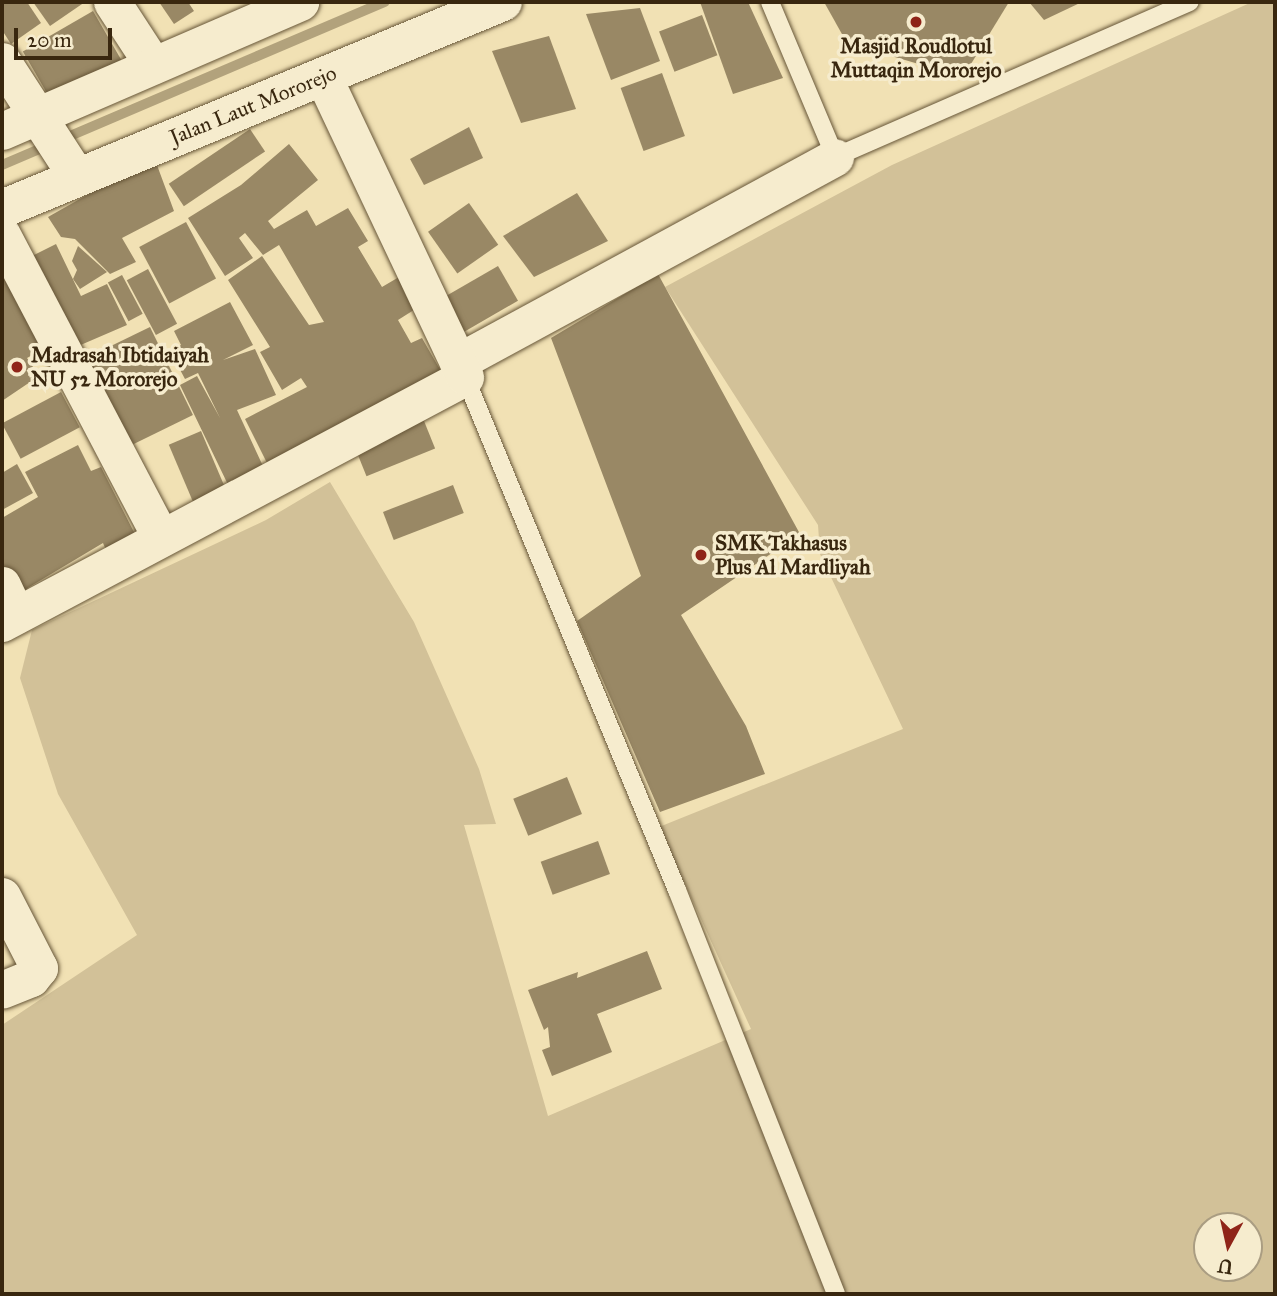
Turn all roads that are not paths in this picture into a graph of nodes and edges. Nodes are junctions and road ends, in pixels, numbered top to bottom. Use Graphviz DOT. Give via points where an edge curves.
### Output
graph roads {
  1 [pos="112,2"];
  2 [pos="300,2"];
  3 [pos="503,2"];
  4 [pos="770,2"];
  5 [pos="1190,2"];
  6 [pos="2,61"];
  7 [pos="153,65"];
  8 [pos="323,77"];
  9 [pos="37,115"];
  10 [pos="2,131"];
  11 [pos="835,157"];
  12 [pos="76,177"];
  13 [pos="2,209"];
  14 [pos="2,236"];
  15 [pos="461,370"];
  16 [pos="161,538"];
  17 [pos="7,608"];
  18 [pos="2,896"];
  19 [pos="2,990"];
  20 [pos="836,1294"];
  1 -- 7 [label="street"];
  2 -- 7 [label="street"];
  3 -- 8 [label="street, Jalan Laut Mororejo"];
  4 -- 11 [label="lane"];
  5 -- 11 [label="lane"];
  6 -- 9 [label="street"];
  7 -- 9 [label="street"];
  8 -- 12 [label="street, Jalan Laut Mororejo"];
  8 -- 15 [label="street"];
  9 -- 10 [label="street"];
  9 -- 12 [label="street"];
  11 -- 15 [label="street"];
  12 -- 13 [label="street, Jalan Laut Mororejo"];
  14 -- 16 [label="street"];
  15 -- 16 [label="street"];
  15 -- 20 [label="lane" via="677,890"];
  16 -- 17 [label="street"];
  18 -- 19 [label="street" via="39,968 31,978"];
}
